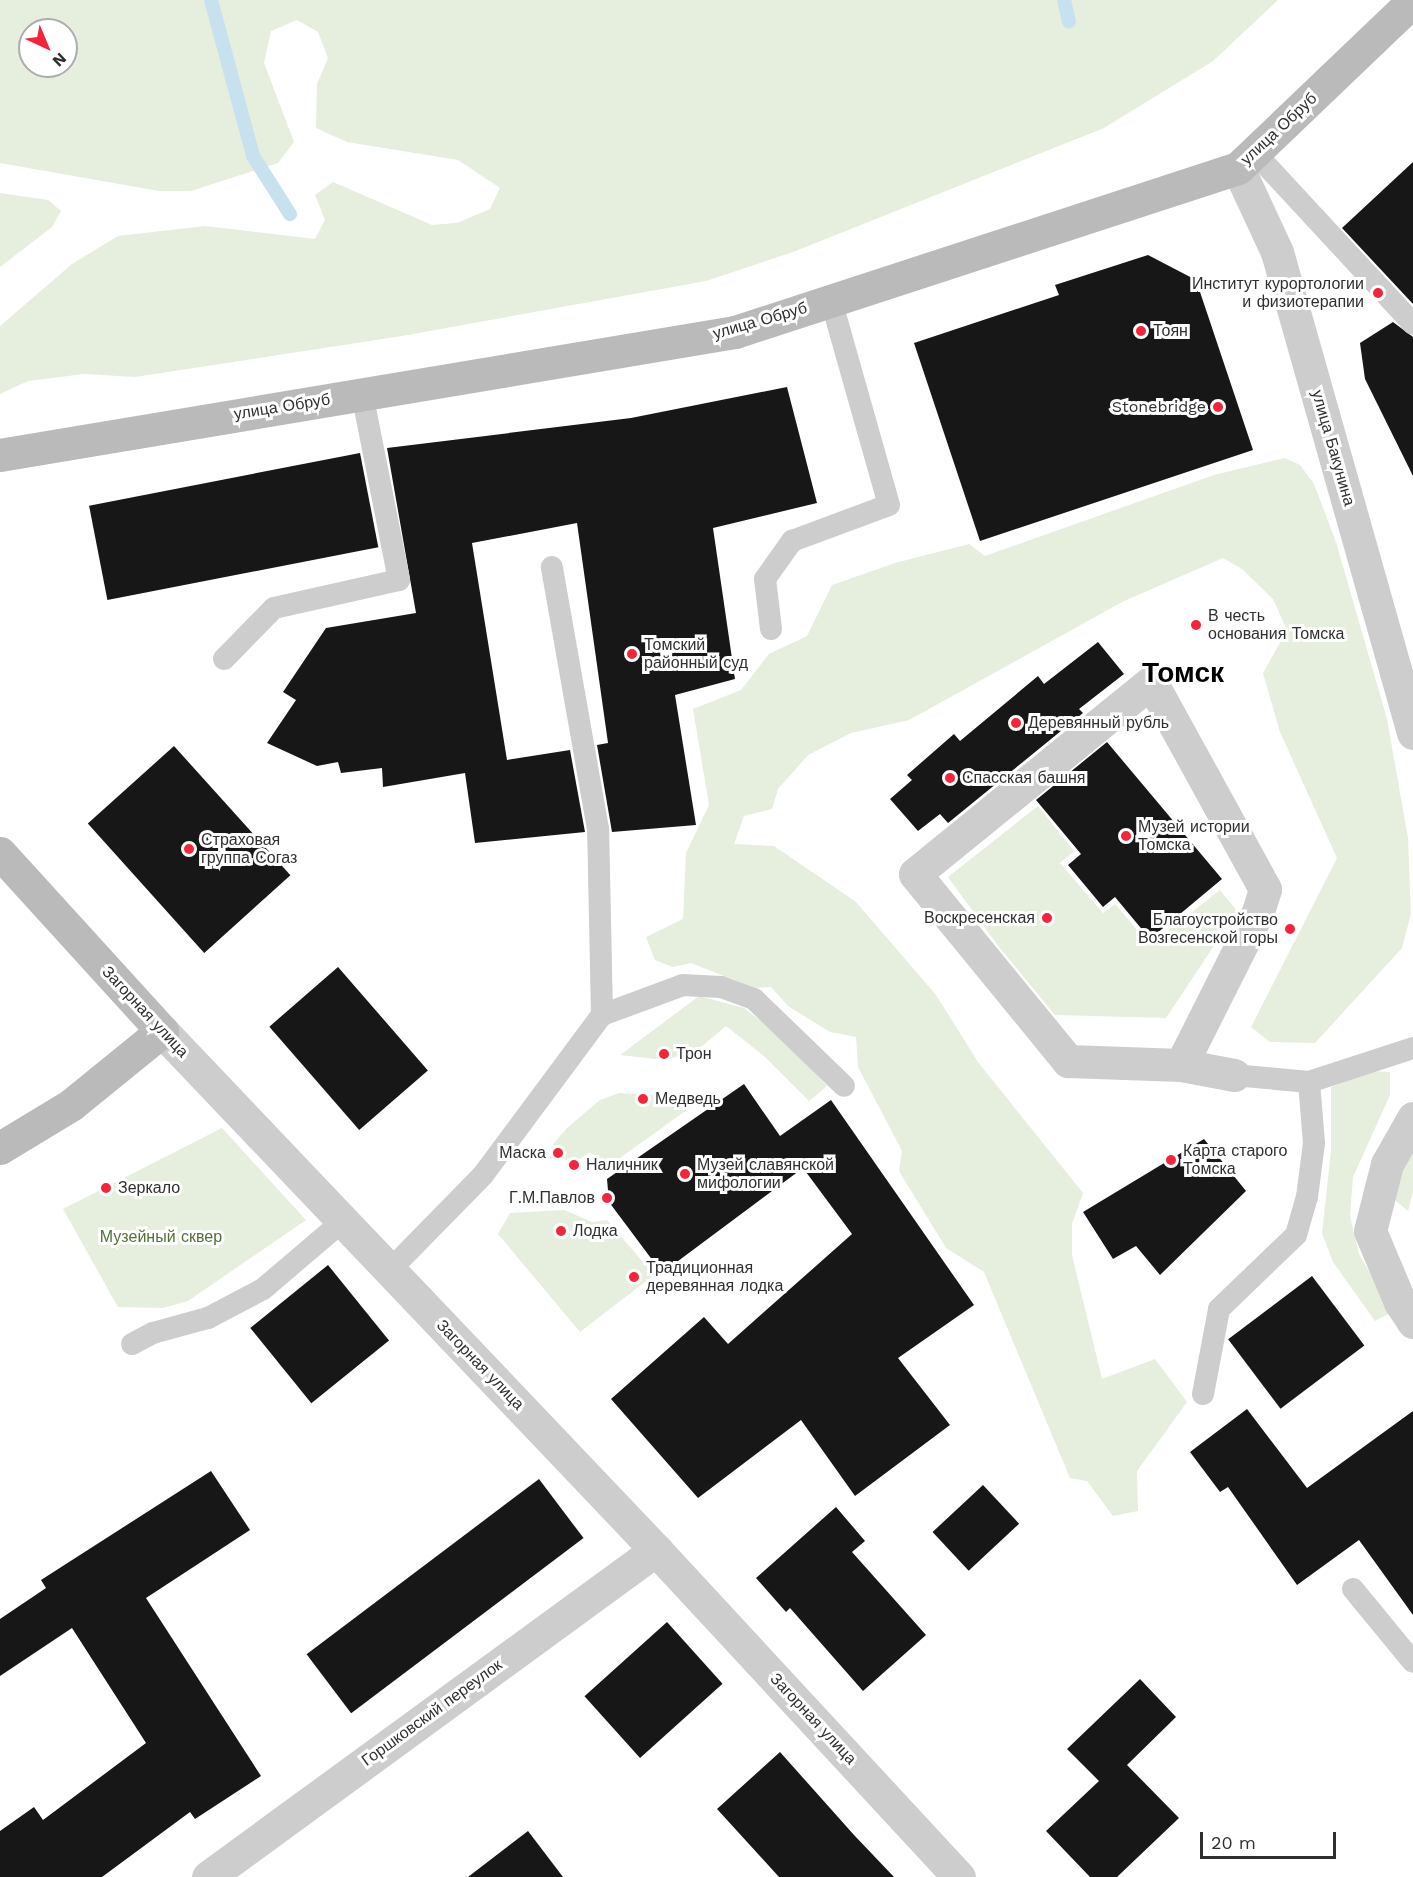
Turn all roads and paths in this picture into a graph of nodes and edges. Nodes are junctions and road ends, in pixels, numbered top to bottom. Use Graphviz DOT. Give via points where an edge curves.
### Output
graph roads {
  1 [pos="1409,4"];
  2 [pos="1246,160"];
  3 [pos="831,300"];
  4 [pos="1413,324"];
  5 [pos="362,393"];
  6 [pos="0,455"];
  7 [pos="552,567"];
  8 [pos="771,629"];
  9 [pos="224,659"];
  10 [pos="1413,733"];
  11 [pos="0,854"];
  12 [pos="602,1015"];
  13 [pos="162,1031"];
  14 [pos="1413,1048"];
  15 [pos="1181,1065"];
  16 [pos="1234,1074"];
  17 [pos="1309,1082"];
  18 [pos="844,1086"];
  19 [pos="1413,1118"];
  20 [pos="0,1148"];
  21 [pos="343,1221"];
  22 [pos="390,1270"];
  23 [pos="1413,1322"];
  24 [pos="132,1344"];
  25 [pos="1203,1394"];
  26 [pos="656,1550"];
  27 [pos="1353,1589"];
  28 [pos="1413,1662"];
  29 [pos="208,1877"];
  30 [pos="959,1877"];
  1 -- 2 [label="street, улица Обруб"];
  2 -- 3 [label="street, улица Обруб"];
  2 -- 4 [label="lane"];
  2 -- 10 [label="street, улица Бакунина" via="1276,252"];
  3 -- 5 [label="street, улица Обруб" via="735,332"];
  3 -- 8 [label="lane" via="889,505 792,541 765,579"];
  5 -- 6 [label="street, улица Обруб"];
  5 -- 9 [label="lane" via="399,580 274,608"];
  7 -- 12 [label="lane" via="598,829"];
  11 -- 13 [label="street, Загорная улица"];
  12 -- 18 [label="lane" via="683,985 721,987 754,999"];
  12 -- 22 [label="lane" via="483,1175"];
  13 -- 20 [label="street" via="87,1094"];
  13 -- 21 [label="street, Загорная улица"];
  14 -- 17 [label="lane"];
  15 -- 15 [label="street" via="1068,1061 915,874 1151,682 1264,889 1258,912"];
  15 -- 16 [label="street"];
  16 -- 17 [label="lane"];
  17 -- 25 [label="lane" via="1314,1143 1307,1197 1296,1235 1219,1309"];
  19 -- 23 [label="street" via="1387,1164 1370,1231 1400,1302"];
  21 -- 22 [label="street, Загорная улица"];
  21 -- 24 [label="lane" via="263,1289 208,1318 153,1333"];
  22 -- 26 [label="street, Загорная улица"];
  26 -- 29 [label="street, Горшковский переулок"];
  26 -- 30 [label="street, Загорная улица"];
  27 -- 28 [label="lane"];
}
